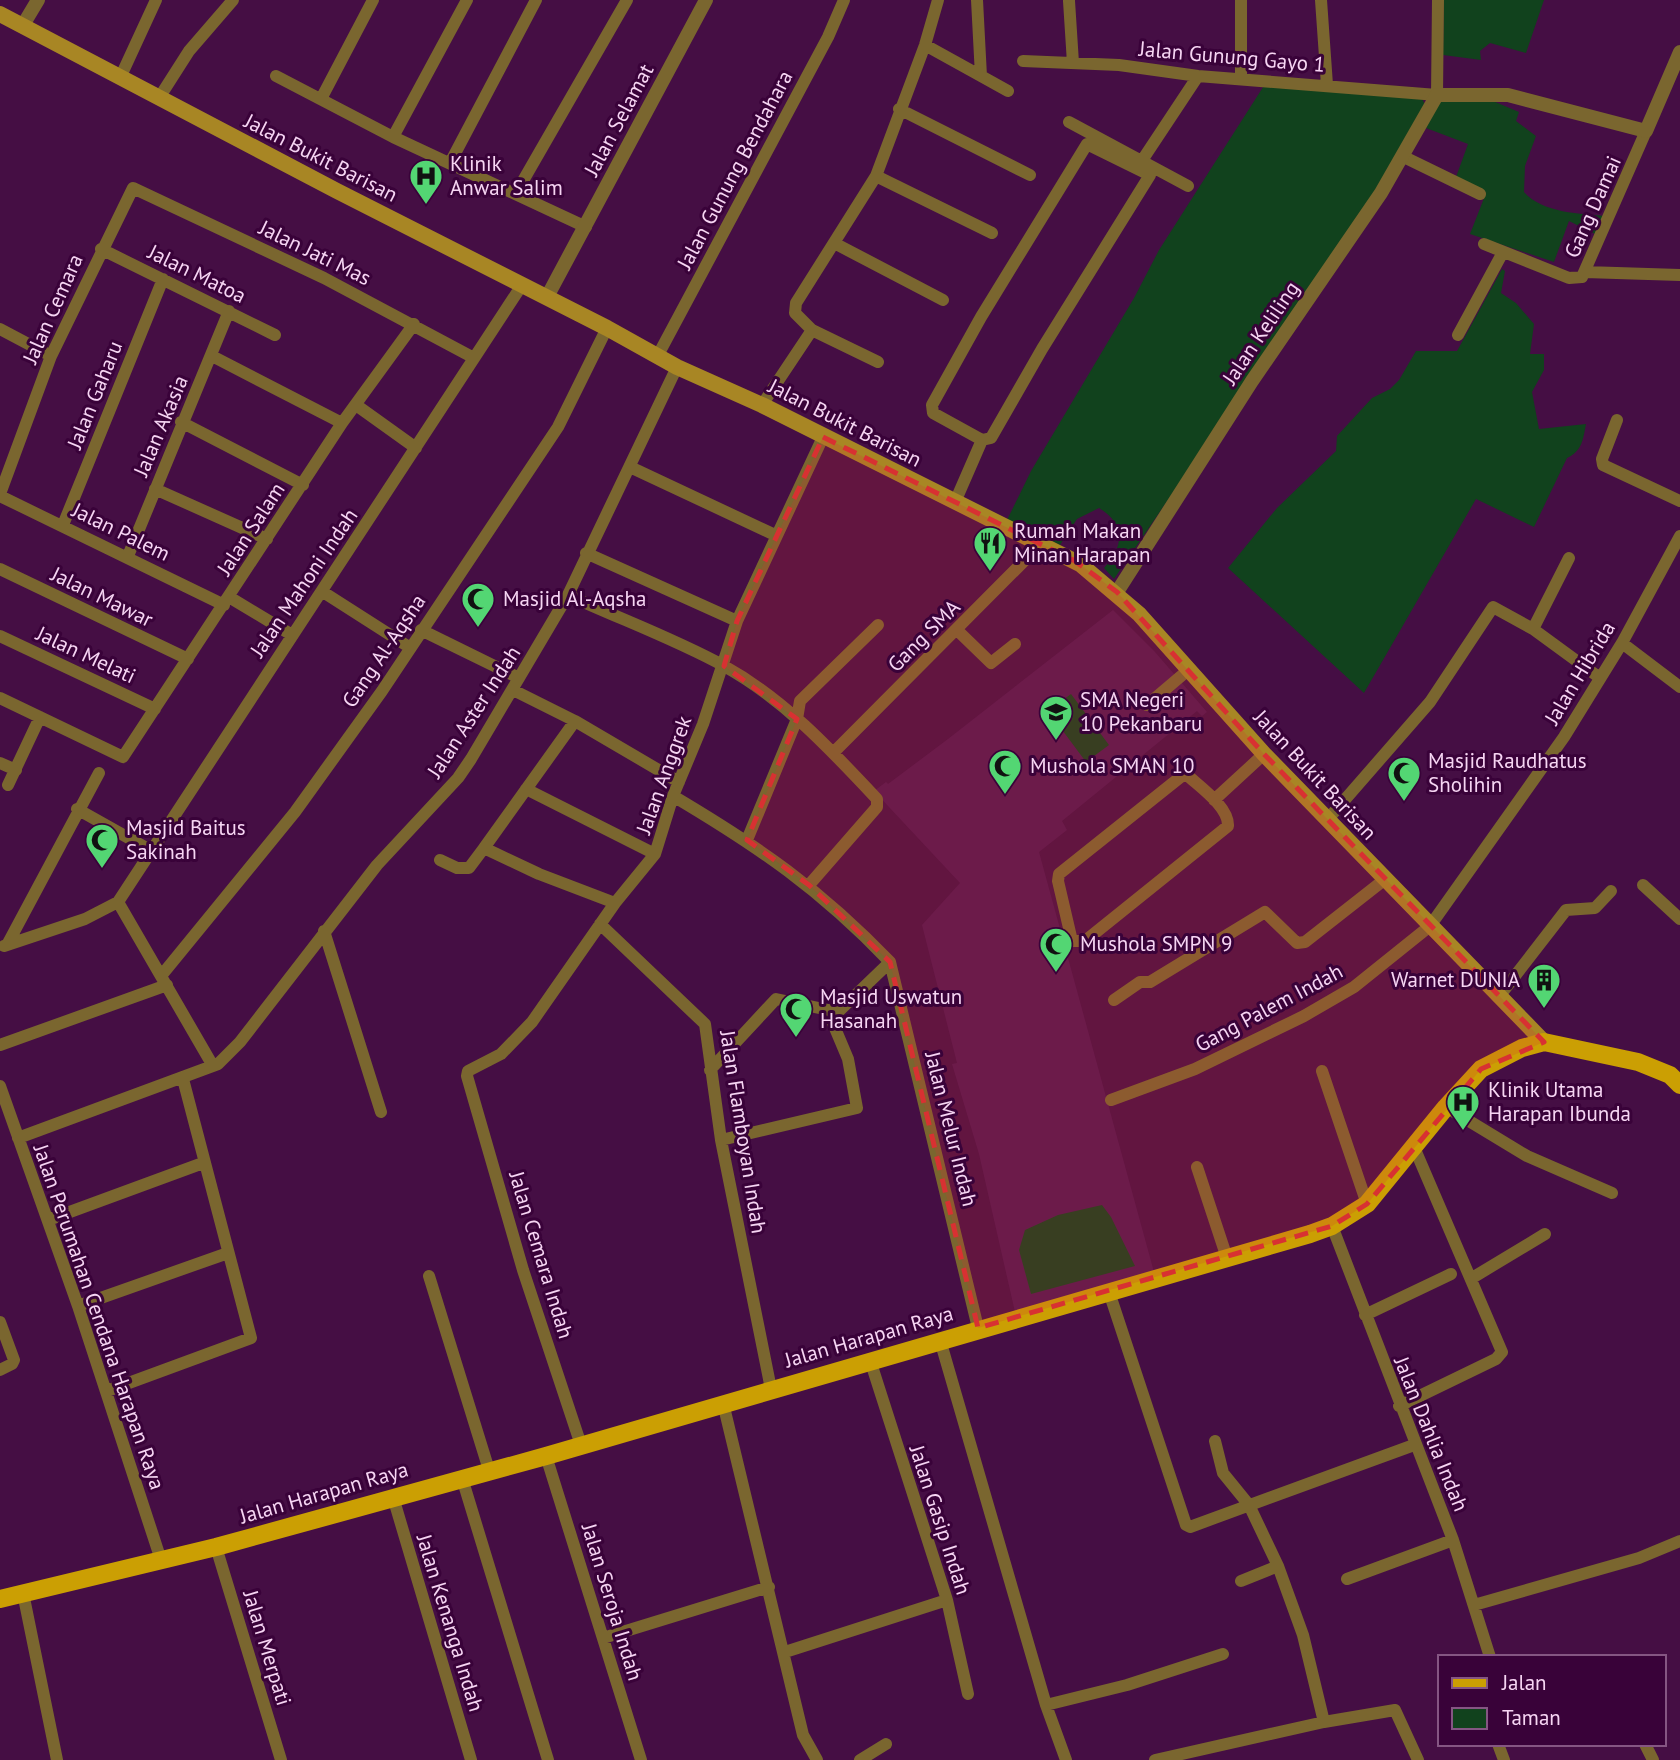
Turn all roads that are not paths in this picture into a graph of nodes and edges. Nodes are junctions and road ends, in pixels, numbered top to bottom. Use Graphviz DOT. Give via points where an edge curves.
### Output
graph roads {
  1 [pos="38,0"];
  2 [pos="156,0"];
  3 [pos="233,0"];
  4 [pos="373,0"];
  5 [pos="467,0"];
  6 [pos="536,0"];
  7 [pos="627,0"];
  8 [pos="706,0"];
  9 [pos="844,0"];
  10 [pos="938,0"];
  11 [pos="977,0"];
  12 [pos="1241,0"];
  13 [pos="1321,0"];
  14 [pos="1438,0"];
  15 [pos="1069,1"];
  16 [pos="0,14"];
  17 [pos="23,25"];
  18 [pos="925,45"];
  19 [pos="1680,52"];
  20 [pos="1023,61"];
  21 [pos="1073,63"];
  22 [pos="276,76"];
  23 [pos="981,76"];
  24 [pos="1198,76"];
  25 [pos="120,78"];
  26 [pos="1241,79"];
  27 [pos="1327,85"];
  28 [pos="1008,91"];
  29 [pos="1437,95"];
  30 [pos="1680,96"];
  31 [pos="159,98"];
  32 [pos="1663,98"];
  33 [pos="321,99"];
  34 [pos="899,109"];
  35 [pos="1069,122"];
  36 [pos="1646,131"];
  37 [pos="393,137"];
  38 [pos="1404,158"];
  39 [pos="450,163"];
  40 [pos="1143,166"];
  41 [pos="1030,175"];
  42 [pos="876,176"];
  43 [pos="1188,186"];
  44 [pos="137,187"];
  45 [pos="516,193"];
  46 [pos="1480,194"];
  47 [pos="586,228"];
  48 [pos="992,233"];
  49 [pos="836,244"];
  50 [pos="1484,244"];
  51 [pos="101,250"];
  52 [pos="1502,254"];
  53 [pos="1585,272"];
  54 [pos="1680,275"];
  55 [pos="163,279"];
  56 [pos="523,285"];
  57 [pos="547,296"];
  58 [pos="943,300"];
  59 [pos="229,311"];
  60 [pos="414,324"];
  61 [pos="607,328"];
  62 [pos="0,329"];
  63 [pos="812,330"];
  64 [pos="275,335"];
  65 [pos="1458,335"];
  66 [pos="51,356"];
  67 [pos="212,356"];
  68 [pos="657,357"];
  69 [pos="474,358"];
  70 [pos="878,362"];
  71 [pos="677,367"];
  72 [pos="356,405"];
  73 [pos="762,405"];
  74 [pos="1617,420"];
  75 [pos="181,422"];
  76 [pos="342,423"];
  77 [pos="823,437"];
  78 [pos="982,440"];
  79 [pos="416,448"];
  80 [pos="630,467"];
  81 [pos="303,485"];
  82 [pos="155,489"];
  83 [pos="0,495"];
  84 [pos="1680,501"];
  85 [pos="955,502"];
  86 [pos="63,524"];
  87 [pos="775,535"];
  88 [pos="1680,536"];
  89 [pos="267,539"];
  90 [pos="1041,544"];
  91 [pos="586,553"];
  92 [pos="128,556"];
  93 [pos="1569,558"];
  94 [pos="0,569"];
  95 [pos="323,592"];
  96 [pos="1117,592"];
  97 [pos="568,596"];
  98 [pos="226,601"];
  99 [pos="737,621"];
  100 [pos="878,625"];
  101 [pos="1533,629"];
  102 [pos="421,630"];
  103 [pos="957,630"];
  104 [pos="292,635"];
  105 [pos="0,636"];
  106 [pos="1622,643"];
  107 [pos="1015,644"];
  108 [pos="409,648"];
  109 [pos="188,659"];
  110 [pos="724,666"];
  111 [pos="1187,671"];
  112 [pos="1600,678"];
  113 [pos="516,684"];
  114 [pos="1680,687"];
  115 [pos="0,698"];
  116 [pos="1147,705"];
  117 [pos="155,709"];
  118 [pos="40,717"];
  119 [pos="797,719"];
  120 [pos="575,721"];
  121 [pos="833,753"];
  122 [pos="1264,754"];
  123 [pos="0,763"];
  124 [pos="16,770"];
  125 [pos="99,773"];
  126 [pos="679,782"];
  127 [pos="8,785"];
  128 [pos="526,789"];
  129 [pos="673,796"];
  130 [pos="1214,800"];
  131 [pos="77,809"];
  132 [pos="1328,819"];
  133 [pos="747,840"];
  134 [pos="484,848"];
  135 [pos="150,850"];
  136 [pos="655,854"];
  137 [pos="440,860"];
  138 [pos="1384,880"];
  139 [pos="809,884"];
  140 [pos="1643,885"];
  141 [pos="1611,891"];
  142 [pos="118,902"];
  143 [pos="615,903"];
  144 [pos="1680,919"];
  145 [pos="600,924"];
  146 [pos="1430,926"];
  147 [pos="324,931"];
  148 [pos="3,946"];
  149 [pos="890,962"];
  150 [pos="164,981"];
  151 [pos="1501,995"];
  152 [pos="1114,1000"];
  153 [pos="838,1012"];
  154 [pos="1544,1042"];
  155 [pos="0,1045"];
  156 [pos="213,1066"];
  157 [pos="710,1070"];
  158 [pos="1322,1071"];
  159 [pos="1677,1075"];
  160 [pos="467,1076"];
  161 [pos="183,1079"];
  162 [pos="0,1086"];
  163 [pos="1111,1100"];
  164 [pos="1446,1107"];
  165 [pos="381,1112"];
  166 [pos="18,1138"];
  167 [pos="721,1140"];
  168 [pos="1414,1147"];
  169 [pos="202,1163"];
  170 [pos="1197,1167"];
  171 [pos="1612,1193"];
  172 [pos="1367,1204"];
  173 [pos="48,1220"];
  174 [pos="1332,1226"];
  175 [pos="1545,1234"];
  176 [pos="228,1253"];
  177 [pos="1227,1258"];
  178 [pos="1451,1274"];
  179 [pos="429,1276"];
  180 [pos="1472,1278"];
  181 [pos="1109,1292"];
  182 [pos="78,1306"];
  183 [pos="1365,1315"];
  184 [pos="0,1322"];
  185 [pos="978,1328"];
  186 [pos="940,1339"];
  187 [pos="870,1360"];
  188 [pos="0,1370"];
  189 [pos="771,1389"];
  190 [pos="107,1391"];
  191 [pos="723,1403"];
  192 [pos="1399,1406"];
  193 [pos="1214,1441"];
  194 [pos="581,1445"];
  195 [pos="1414,1445"];
  196 [pos="546,1456"];
  197 [pos="489,1470"];
  198 [pos="462,1478"];
  199 [pos="393,1497"];
  200 [pos="1249,1505"];
  201 [pos="1453,1540"];
  202 [pos="1680,1541"];
  203 [pos="216,1547"];
  204 [pos="162,1560"];
  205 [pos="1278,1566"];
  206 [pos="1347,1579"];
  207 [pos="1241,1581"];
  208 [pos="769,1587"];
  209 [pos="23,1593"];
  210 [pos="0,1599"];
  211 [pos="947,1600"];
  212 [pos="1474,1605"];
  213 [pos="603,1638"];
  214 [pos="785,1652"];
  215 [pos="1223,1654"];
  216 [pos="1489,1655"];
  217 [pos="968,1694"];
  218 [pos="1046,1705"];
  219 [pos="1324,1722"];
  220 [pos="886,1744"];
  221 [pos="57,1760"];
  222 [pos="281,1760"];
  223 [pos="471,1760"];
  224 [pos="548,1760"];
  225 [pos="640,1760"];
  226 [pos="817,1760"];
  227 [pos="860,1760"];
  228 [pos="1066,1760"];
  229 [pos="1155,1760"];
  230 [pos="1418,1760"];
  1 -- 17 [label="street"];
  2 -- 25 [label="street"];
  3 -- 31 [label="street" via="189,51"];
  4 -- 33 [label="street"];
  5 -- 37 [label="street"];
  6 -- 39 [label="street"];
  7 -- 45 [label="street"];
  8 -- 47 [label="street, Jalan Selamat"];
  9 -- 68 [label="street, Jalan Gunung Bendahara"];
  10 -- 18 [label="street"];
  11 -- 23 [label="street"];
  12 -- 26 [label="street"];
  13 -- 27 [label="street"];
  14 -- 29 [label="street, Jalan Keliling"];
  15 -- 21 [label="street"];
  16 -- 17 [label="main road, Jalan Bukit Barisan"];
  17 -- 25 [label="main road, Jalan Bukit Barisan"];
  18 -- 23 [label="street"];
  18 -- 34 [label="street"];
  19 -- 32 [label="street"];
  20 -- 21 [label="street, Jalan Gunung Gayo 1"];
  21 -- 24 [label="street, Jalan Gunung Gayo 1"];
  22 -- 33 [label="street"];
  23 -- 28 [label="street"];
  24 -- 26 [label="street, Jalan Gunung Gayo 1"];
  24 -- 40 [label="street"];
  25 -- 31 [label="main road, Jalan Bukit Barisan"];
  26 -- 27 [label="street, Jalan Gunung Gayo 1"];
  27 -- 29 [label="street, Jalan Gunung Gayo 1"];
  29 -- 36 [label="street" via="1508,95"];
  29 -- 38 [label="street, Jalan Keliling"];
  30 -- 32 [label="street"];
  31 -- 56 [label="main road, Jalan Bukit Barisan"];
  32 -- 36 [label="street"];
  33 -- 37 [label="street"];
  34 -- 41 [label="street"];
  34 -- 42 [label="street"];
  35 -- 40 [label="street"];
  36 -- 53 [label="street, Gang Damai"];
  37 -- 39 [label="street"];
  38 -- 46 [label="street"];
  38 -- 96 [label="street, Jalan Keliling"];
  39 -- 45 [label="street"];
  40 -- 43 [label="street"];
  40 -- 78 [label="street" via="1150,175 991,438"];
  40 -- 78 [label="street" via="1087,144 981,317 931,410"];
  42 -- 48 [label="street"];
  42 -- 49 [label="street"];
  44 -- 51 [label="street, Jalan Cemara" via="130,190"];
  44 -- 60 [label="street, Jalan Jati Mas"];
  45 -- 47 [label="street"];
  47 -- 57 [label="street, Jalan Selamat"];
  49 -- 58 [label="street"];
  49 -- 63 [label="street" via="796,303 795,313"];
  50 -- 52 [label="street, Gang Damai"];
  51 -- 55 [label="street, Jalan Matoa"];
  51 -- 66 [label="street, Jalan Cemara"];
  52 -- 53 [label="street, Gang Damai" via="1573,279 1582,278"];
  52 -- 65 [label="street"];
  53 -- 54 [label="street"];
  55 -- 59 [label="street, Jalan Matoa"];
  55 -- 86 [label="street, Jalan Gaharu"];
  56 -- 57 [label="main road, Jalan Bukit Barisan"];
  56 -- 69 [label="street, Jalan Mahoni Indah"];
  57 -- 61 [label="main road, Jalan Bukit Barisan"];
  59 -- 64 [label="street, Jalan Matoa"];
  59 -- 67 [label="street, Jalan Akasia"];
  60 -- 69 [label="street, Jalan Jati Mas"];
  60 -- 72 [label="street, Jalan Salam"];
  61 -- 68 [label="main road, Jalan Bukit Barisan"];
  61 -- 102 [label="street, Gang Al-Aqsha" via="558,427"];
  62 -- 66 [label="street"];
  63 -- 70 [label="street"];
  63 -- 73 [label="street"];
  66 -- 83 [label="street, Jalan Cemara"];
  67 -- 75 [label="street, Jalan Akasia"];
  67 -- 76 [label="street"];
  68 -- 71 [label="main road, Jalan Bukit Barisan"];
  69 -- 79 [label="street, Jalan Mahoni Indah"];
  71 -- 73 [label="main road, Jalan Bukit Barisan"];
  71 -- 80 [label="street, Jalan Aster Indah"];
  72 -- 76 [label="street, Jalan Salam"];
  72 -- 79 [label="street"];
  73 -- 77 [label="main road, Jalan Bukit Barisan"];
  74 -- 84 [label="street" via="1603,465"];
  75 -- 81 [label="street"];
  75 -- 82 [label="street, Jalan Akasia"];
  76 -- 81 [label="street, Jalan Salam"];
  77 -- 85 [label="main road, Jalan Bukit Barisan"];
  77 -- 87 [label="street, Jalan Anggrek"];
  78 -- 85 [label="street"];
  79 -- 95 [label="street, Jalan Mahoni Indah"];
  80 -- 87 [label="street"];
  80 -- 91 [label="street, Jalan Aster Indah"];
  81 -- 89 [label="street, Jalan Salam"];
  82 -- 89 [label="street"];
  82 -- 92 [label="street, Jalan Akasia"];
  83 -- 86 [label="street, Jalan Palem"];
  85 -- 90 [label="main road, Jalan Bukit Barisan"];
  86 -- 92 [label="street, Jalan Palem"];
  87 -- 99 [label="street, Jalan Anggrek"];
  88 -- 106 [label="street, Jalan Hibrida"];
  89 -- 98 [label="street, Jalan Salam"];
  90 -- 96 [label="main road, Jalan Bukit Barisan" via="1080,564"];
  90 -- 103 [label="street, Gang SMA"];
  91 -- 97 [label="street, Jalan Aster Indah"];
  91 -- 99 [label="street"];
  92 -- 98 [label="street, Jalan Palem"];
  93 -- 101 [label="street"];
  94 -- 109 [label="street, Jalan Mawar"];
  95 -- 104 [label="street, Jalan Mahoni Indah"];
  95 -- 108 [label="street"];
  96 -- 111 [label="main road, Jalan Bukit Barisan"];
  97 -- 110 [label="street"];
  97 -- 113 [label="street, Jalan Aster Indah"];
  98 -- 104 [label="street, Jalan Palem"];
  98 -- 109 [label="street, Jalan Salam"];
  99 -- 110 [label="street, Jalan Anggrek"];
  100 -- 119 [label="street" via="800,702"];
  101 -- 112 [label="street"];
  101 -- 132 [label="street" via="1493,607 1430,702"];
  102 -- 108 [label="street, Gang Al-Aqsha"];
  102 -- 113 [label="street"];
  103 -- 107 [label="street" via="991,663"];
  103 -- 121 [label="street, Gang SMA"];
  104 -- 135 [label="street, Jalan Mahoni Indah"];
  105 -- 117 [label="street, Jalan Melati"];
  106 -- 112 [label="street, Jalan Hibrida"];
  106 -- 114 [label="street"];
  108 -- 150 [label="street, Gang Al-Aqsha" via="295,812"];
  109 -- 117 [label="street, Jalan Salam"];
  110 -- 119 [label="street"];
  110 -- 126 [label="street, Jalan Anggrek"];
  111 -- 116 [label="street"];
  111 -- 122 [label="main road, Jalan Bukit Barisan"];
  112 -- 146 [label="street, Jalan Hibrida" via="1564,737"];
  113 -- 120 [label="street"];
  113 -- 147 [label="street, Jalan Aster Indah" via="458,778 377,865"];
  115 -- 118 [label="street"];
  117 -- 118 [label="street, Jalan Salam" via="123,757"];
  118 -- 124 [label="street"];
  119 -- 121 [label="street"];
  119 -- 133 [label="street"];
  120 -- 126 [label="street"];
  120 -- 128 [label="street"];
  121 -- 139 [label="street" via="878,805"];
  122 -- 130 [label="street"];
  122 -- 132 [label="main road, Jalan Bukit Barisan"];
  123 -- 124 [label="street"];
  124 -- 127 [label="street"];
  125 -- 131 [label="street"];
  126 -- 129 [label="street, Jalan Anggrek"];
  128 -- 134 [label="street"];
  128 -- 136 [label="street"];
  129 -- 133 [label="street"];
  129 -- 136 [label="street, Jalan Anggrek"];
  130 -- 130 [label="street" via="1183,775 1059,874 1069,938 1085,941 1228,826"];
  131 -- 135 [label="street"];
  131 -- 148 [label="street"];
  132 -- 138 [label="main road, Jalan Bukit Barisan"];
  133 -- 139 [label="street"];
  134 -- 137 [label="street" via="469,867 457,868"];
  134 -- 143 [label="street"];
  135 -- 142 [label="street, Jalan Mahoni Indah"];
  136 -- 143 [label="street, Jalan Anggrek"];
  138 -- 146 [label="main road, Jalan Bukit Barisan"];
  138 -- 152 [label="street" via="1305,942 1297,943 1265,912"];
  139 -- 149 [label="street"];
  140 -- 144 [label="street"];
  141 -- 151 [label="street" via="1595,908 1566,910"];
  142 -- 148 [label="street" via="85,919"];
  142 -- 150 [label="street"];
  143 -- 145 [label="street, Jalan Anggrek"];
  145 -- 157 [label="street, Jalan Flamboyan Indah" via="705,1024"];
  145 -- 160 [label="street, Jalan Anggrek" via="532,1022 501,1054 472,1068"];
  146 -- 151 [label="main road, Jalan Bukit Barisan"];
  146 -- 163 [label="street, Gang Palem Indah" via="1354,987 1304,1016 1195,1069"];
  147 -- 156 [label="street, Jalan Aster Indah" via="240,1042"];
  147 -- 165 [label="street"];
  149 -- 153 [label="street"];
  149 -- 185 [label="street, Jalan Melur Indah"];
  150 -- 155 [label="street"];
  150 -- 156 [label="street"];
  151 -- 154 [label="main road, Jalan Bukit Barisan"];
  153 -- 157 [label="street" via="776,999"];
  153 -- 167 [label="street" via="832,1021 848,1059 857,1108"];
  154 -- 159 [label="main road"];
  154 -- 164 [label="main road, Jalan Harapan Raya" via="1481,1069"];
  156 -- 161 [label="street, Jalan Aster Indah"];
  157 -- 167 [label="street, Jalan Flamboyan Indah"];
  158 -- 172 [label="street"];
  160 -- 194 [label="street, Jalan Cemara Indah" via="523,1270"];
  161 -- 166 [label="street, Jalan Aster Indah"];
  161 -- 169 [label="street"];
  162 -- 166 [label="street, Jalan Perumahan Cendana Harapan Raya"];
  164 -- 168 [label="main road, Jalan Harapan Raya"];
  164 -- 171 [label="street" via="1527,1156"];
  166 -- 173 [label="street, Jalan Perumahan Cendana Harapan Raya"];
  167 -- 189 [label="street, Jalan Flamboyan Indah"];
  168 -- 172 [label="main road, Jalan Harapan Raya"];
  168 -- 180 [label="street"];
  169 -- 173 [label="street"];
  169 -- 176 [label="street"];
  170 -- 177 [label="street"];
  172 -- 174 [label="main road, Jalan Harapan Raya"];
  173 -- 182 [label="street, Jalan Perumahan Cendana Harapan Raya"];
  174 -- 177 [label="main road, Jalan Harapan Raya"];
  174 -- 183 [label="street, Jalan Dahlia Indah"];
  175 -- 180 [label="street"];
  176 -- 182 [label="street"];
  176 -- 190 [label="street" via="251,1338"];
  177 -- 181 [label="main road, Jalan Harapan Raya"];
  178 -- 183 [label="street"];
  179 -- 197 [label="street"];
  180 -- 192 [label="street" via="1501,1355"];
  181 -- 185 [label="main road, Jalan Harapan Raya"];
  181 -- 200 [label="street" via="1186,1525 1195,1527"];
  182 -- 190 [label="street, Jalan Perumahan Cendana Harapan Raya"];
  183 -- 192 [label="street, Jalan Dahlia Indah"];
  184 -- 188 [label="street" via="14,1360"];
  185 -- 186 [label="main road, Jalan Harapan Raya"];
  186 -- 187 [label="main road, Jalan Harapan Raya"];
  186 -- 218 [label="street"];
  187 -- 189 [label="main road, Jalan Harapan Raya"];
  187 -- 211 [label="street, Jalan Gasip Indah"];
  189 -- 191 [label="main road, Jalan Harapan Raya"];
  190 -- 204 [label="street, Jalan Perumahan Cendana Harapan Raya"];
  191 -- 194 [label="main road, Jalan Harapan Raya"];
  191 -- 208 [label="street"];
  192 -- 195 [label="street, Jalan Dahlia Indah"];
  193 -- 200 [label="street" via="1223,1473"];
  194 -- 196 [label="main road, Jalan Harapan Raya"];
  195 -- 200 [label="street"];
  195 -- 201 [label="street, Jalan Dahlia Indah"];
  196 -- 197 [label="main road, Jalan Harapan Raya"];
  196 -- 213 [label="street, Jalan Seroja Indah"];
  197 -- 198 [label="main road, Jalan Harapan Raya"];
  198 -- 199 [label="main road, Jalan Harapan Raya"];
  198 -- 224 [label="street"];
  199 -- 203 [label="main road, Jalan Harapan Raya"];
  199 -- 223 [label="street, Jalan Kenanga Indah"];
  200 -- 205 [label="street"];
  201 -- 206 [label="street"];
  201 -- 212 [label="street, Jalan Dahlia Indah"];
  202 -- 212 [label="street" via="1639,1558"];
  203 -- 204 [label="main road, Jalan Harapan Raya"];
  203 -- 222 [label="street, Jalan Merpati"];
  204 -- 209 [label="main road, Jalan Harapan Raya"];
  205 -- 207 [label="street"];
  205 -- 219 [label="street" via="1303,1635"];
  208 -- 213 [label="street"];
  208 -- 214 [label="street"];
  209 -- 210 [label="main road, Jalan Harapan Raya"];
  209 -- 221 [label="street"];
  211 -- 214 [label="street"];
  211 -- 217 [label="street, Jalan Gasip Indah"];
  212 -- 216 [label="street, Jalan Dahlia Indah"];
  213 -- 225 [label="street, Jalan Seroja Indah"];
  214 -- 226 [label="street" via="803,1735"];
  215 -- 218 [label="street"];
  218 -- 228 [label="street"];
  219 -- 229 [label="street"];
  219 -- 230 [label="street" via="1395,1710"];
  220 -- 227 [label="street"];
}
